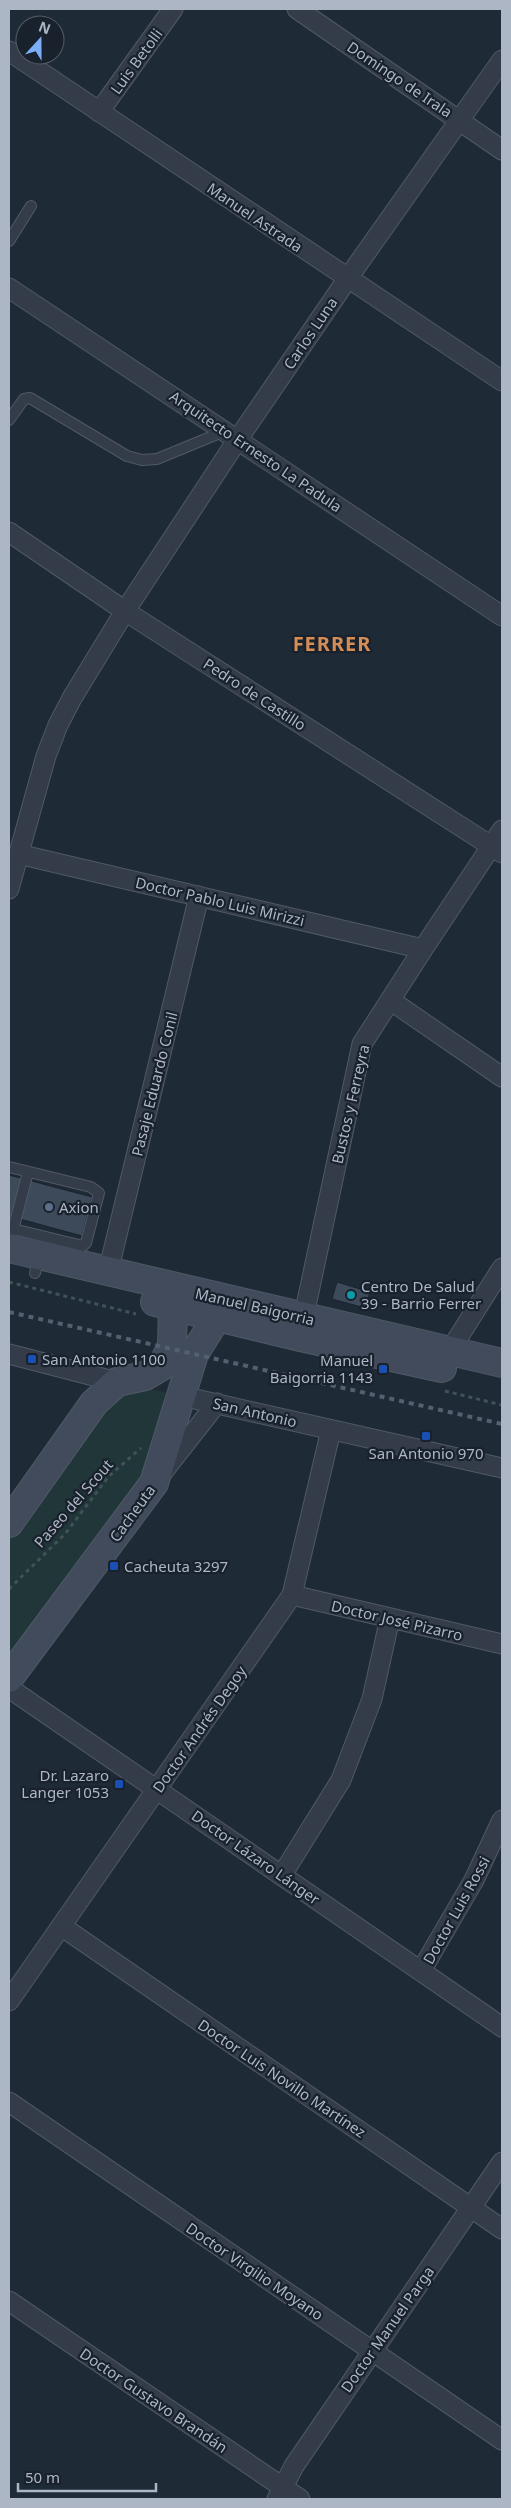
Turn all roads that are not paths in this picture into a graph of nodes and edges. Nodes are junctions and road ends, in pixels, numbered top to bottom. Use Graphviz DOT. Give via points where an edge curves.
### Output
graph roads {
  1 [pos="173,9"];
  2 [pos="297,9"];
  3 [pos="9,51"];
  4 [pos="502,60"];
  5 [pos="99,112"];
  6 [pos="460,121"];
  7 [pos="502,150"];
  8 [pos="31,206"];
  9 [pos="9,241"];
  10 [pos="348,278"];
  11 [pos="9,288"];
  12 [pos="502,381"];
  13 [pos="9,420"];
  14 [pos="232,435"];
  15 [pos="9,532"];
  16 [pos="126,611"];
  17 [pos="502,616"];
  18 [pos="499,843"];
  19 [pos="13,865"];
  20 [pos="9,889"];
  21 [pos="199,896"];
  22 [pos="422,949"];
  23 [pos="390,1000"];
  24 [pos="502,1077"];
  25 [pos="9,1167"];
  26 [pos="28,1172"];
  27 [pos="10,1245"];
  28 [pos="39,1255"];
  29 [pos="502,1268"];
  30 [pos="108,1272"];
  31 [pos="176,1298"];
  32 [pos="221,1308"];
  33 [pos="301,1327"];
  34 [pos="9,1354"];
  35 [pos="444,1359"];
  36 [pos="502,1363"];
  37 [pos="502,1381"];
  38 [pos="117,1382"];
  39 [pos="182,1396"];
  40 [pos="217,1403"];
  41 [pos="331,1430"];
  42 [pos="502,1468"];
  43 [pos="154,1483"];
  44 [pos="9,1523"];
  45 [pos="292,1595"];
  46 [pos="390,1618"];
  47 [pos="502,1644"];
  48 [pos="9,1678"];
  49 [pos="9,1688"];
  50 [pos="157,1789"];
  51 [pos="502,1820"];
  52 [pos="282,1875"];
  53 [pos="61,1926"];
  54 [pos="421,1971"];
  55 [pos="9,2001"];
  56 [pos="502,2027"];
  57 [pos="9,2102"];
  58 [pos="502,2162"];
  59 [pos="471,2208"];
  60 [pos="502,2229"];
  61 [pos="9,2301"];
  62 [pos="372,2351"];
  63 [pos="502,2440"];
  64 [pos="279,2493"];
  65 [pos="300,2499"];
  1 -- 5 [label="street, Luis Betolli"];
  2 -- 6 [label="street, Domingo de Irala"];
  3 -- 5 [label="street, Manuel Astrada"];
  4 -- 6 [label="street, Carlos Luna"];
  5 -- 10 [label="street, Manuel Astrada"];
  6 -- 7 [label="street, Domingo de Irala"];
  6 -- 10 [label="street, Carlos Luna"];
  8 -- 9 [label="lane"];
  10 -- 12 [label="street, Manuel Astrada"];
  10 -- 14 [label="street, Carlos Luna"];
  11 -- 14 [label="street, Arquitecto Ernesto La Padula"];
  13 -- 14 [label="lane" via="24,399 30,398 127,456 142,460 156,459"];
  14 -- 16 [label="street, Carlos Luna"];
  14 -- 17 [label="street, Arquitecto Ernesto La Padula"];
  15 -- 16 [label="street, Pedro de Castillo"];
  16 -- 18 [label="street, Pedro de Castillo"];
  16 -- 19 [label="street, Carlos Luna" via="58,725"];
  18 -- 22 [label="street, Bustos y Ferreyra"];
  19 -- 20 [label="street, Carlos Luna"];
  19 -- 21 [label="street, Doctor Pablo Luis Mirizzi"];
  21 -- 22 [label="street, Doctor Pablo Luis Mirizzi"];
  21 -- 30 [label="street, Pasaje Eduardo Conil"];
  22 -- 23 [label="street, Bustos y Ferreyra"];
  23 -- 24 [label="street"];
  23 -- 33 [label="street, Bustos y Ferreyra" via="368,1033 358,1062"];
  25 -- 26 [label="lane"];
  26 -- 27 [label="lane"];
  26 -- 28 [label="lane" via="91,1187 99,1193 86,1243"];
  27 -- 28 [label="street, Manuel Baigorria"];
  27 -- 28 [label="lane"];
  28 -- 30 [label="street, Manuel Baigorria"];
  28 -- 31 [label="street, Manuel Baigorria"];
  29 -- 35 [label="street"];
  30 -- 31 [label="street, Manuel Baigorria"];
  31 -- 32 [label="street, Manuel Baigorria"];
  31 -- 38 [label="street" via="172,1346 162,1366 145,1376"];
  32 -- 33 [label="street, Manuel Baigorria"];
  32 -- 39 [label="street, Cacheuta" via="194,1354"];
  33 -- 35 [label="street, Manuel Baigorria"];
  34 -- 38 [label="street, San Antonio"];
  35 -- 36 [label="street, Manuel Baigorria"];
  35 -- 37 [label="street, Manuel Baigorria"];
  38 -- 39 [label="street, San Antonio"];
  38 -- 44 [label="street" via="87,1412"];
  39 -- 40 [label="street, San Antonio"];
  39 -- 43 [label="street, Cacheuta"];
  40 -- 41 [label="street, San Antonio"];
  40 -- 43 [label="street"];
  41 -- 42 [label="street, San Antonio"];
  41 -- 45 [label="street, Doctor Andrés Degoy"];
  43 -- 48 [label="street, Cacheuta"];
  45 -- 46 [label="street, Doctor José Pizarro"];
  45 -- 50 [label="street, Doctor Andrés Degoy"];
  46 -- 47 [label="street, Doctor José Pizarro"];
  46 -- 52 [label="street" via="372,1699 341,1780"];
  49 -- 50 [label="street, Doctor Lázaro Lánger"];
  50 -- 52 [label="street, Doctor Lázaro Lánger"];
  50 -- 53 [label="street, Doctor Andrés Degoy"];
  51 -- 54 [label="street, Doctor Luis Rossi" via="474,1880"];
  52 -- 54 [label="street, Doctor Lázaro Lánger"];
  53 -- 55 [label="street, Doctor Andrés Degoy"];
  53 -- 59 [label="street, Doctor Luis Novillo Martínez"];
  54 -- 56 [label="street, Doctor Lázaro Lánger"];
  57 -- 62 [label="street, Doctor Virgilio Moyano"];
  58 -- 59 [label="street, Doctor Manuel Parga"];
  59 -- 60 [label="street, Doctor Luis Novillo Martínez"];
  59 -- 62 [label="street, Doctor Manuel Parga"];
  61 -- 64 [label="street, Doctor Gustavo Brandán"];
  62 -- 63 [label="street, Doctor Virgilio Moyano"];
  62 -- 64 [label="street, Doctor Manuel Parga"];
  64 -- 65 [label="street, Doctor Gustavo Brandán"];
}
